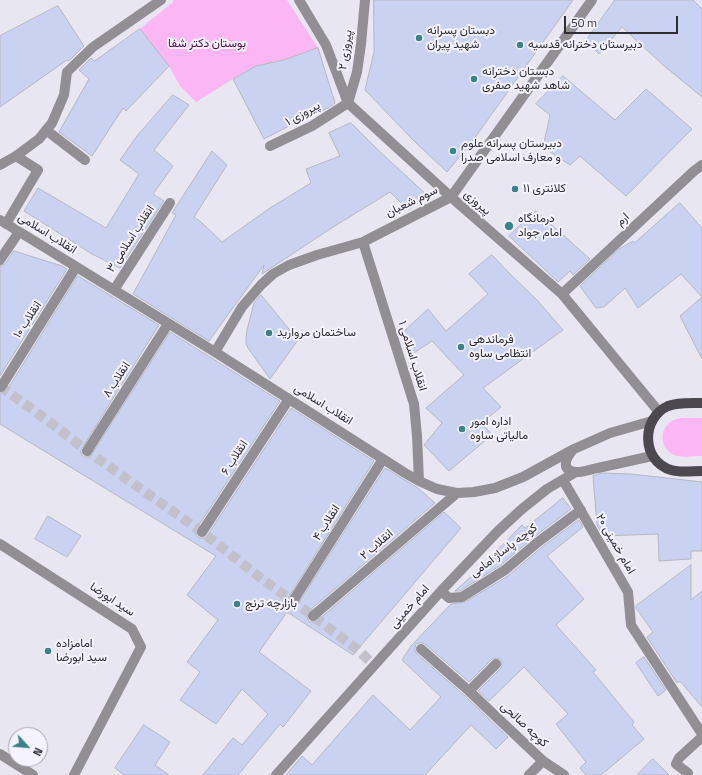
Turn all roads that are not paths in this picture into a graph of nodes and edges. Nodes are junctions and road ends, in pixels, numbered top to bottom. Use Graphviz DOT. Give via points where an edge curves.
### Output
graph roads {
  1 [pos="161,0"];
  2 [pos="299,0"];
  3 [pos="365,0"];
  4 [pos="592,0"];
  5 [pos="348,103"];
  6 [pos="46,130"];
  7 [pos="270,146"];
  8 [pos="16,156"];
  9 [pos="85,160"];
  10 [pos="0,165"];
  11 [pos="702,165"];
  12 [pos="451,197"];
  13 [pos="170,203"];
  14 [pos="3,222"];
  15 [pos="19,232"];
  16 [pos="363,242"];
  17 [pos="0,260"];
  18 [pos="76,267"];
  19 [pos="114,290"];
  20 [pos="562,294"];
  21 [pos="168,324"];
  22 [pos="215,352"];
  23 [pos="0,387"];
  24 [pos="289,399"];
  25 [pos="702,403"];
  26 [pos="659,412"];
  27 [pos="652,421"];
  28 [pos="574,449"];
  29 [pos="87,451"];
  30 [pos="652,456"];
  31 [pos="383,459"];
  32 [pos="702,471"];
  33 [pos="576,472"];
  34 [pos="563,480"];
  35 [pos="419,481"];
  36 [pos="457,493"];
  37 [pos="581,510"];
  38 [pos="202,532"];
  39 [pos="0,544"];
  40 [pos="441,591"];
  41 [pos="294,601"];
  42 [pos="313,616"];
  43 [pos="421,649"];
  44 [pos="496,664"];
  45 [pos="469,691"];
  46 [pos="702,735"];
  47 [pos="0,754"];
  48 [pos="543,761"];
  49 [pos="687,774"];
  50 [pos="33,775"];
  51 [pos="74,775"];
  52 [pos="276,775"];
  53 [pos="529,775"];
  54 [pos="564,775"];
  1 -- 6 [label="street" via="93,47 67,72 64,95 52,123"];
  2 -- 5 [label="street, پیروزی" via="326,45"];
  3 -- 5 [label="street, پیروزی ۲" via="357,72"];
  4 -- 12 [label="street, سوم شعبان"];
  5 -- 7 [label="street, پیروزی ۱" via="312,126"];
  5 -- 12 [label="street, پیروزی"];
  6 -- 8 [label="street" via="39,139"];
  6 -- 9 [label="street"];
  8 -- 10 [label="street"];
  8 -- 14 [label="street" via="38,170"];
  11 -- 20 [label="street, ارم"];
  12 -- 16 [label="street, سوم شعبان"];
  12 -- 20 [label="street, پیروزی"];
  13 -- 19 [label="street, انقلاب اسلامی ۳"];
  14 -- 15 [label="street, انقلاب اسلامی"];
  15 -- 17 [label="street"];
  15 -- 18 [label="street, انقلاب اسلامی"];
  16 -- 22 [label="street, سوم شعبان" via="317,255 273,274 242,307"];
  16 -- 35 [label="street, انقلاب اسلامی ۱" via="414,404"];
  18 -- 19 [label="street, انقلاب اسلامی"];
  18 -- 23 [label="street, انقلاب ۱۰"];
  19 -- 21 [label="street, انقلاب اسلامی"];
  20 -- 26 [label="street, پیروزی"];
  21 -- 22 [label="street, انقلاب اسلامی"];
  21 -- 29 [label="street, انقلاب ۸"];
  22 -- 24 [label="street, انقلاب اسلامی"];
  24 -- 31 [label="street, انقلاب اسلامی"];
  24 -- 38 [label="street, انقلاب ۶"];
  25 -- 26 [label="main road" via="669,406"];
  26 -- 27 [label="main road"];
  27 -- 28 [label="street, انقلاب اسلامی" via="610,433"];
  27 -- 30 [label="main road" via="648,433"];
  28 -- 33 [label="street" via="565,462 569,470"];
  28 -- 36 [label="street, انقلاب اسلامی" via="523,477 495,488"];
  30 -- 32 [label="main road" via="671,470"];
  30 -- 33 [label="street, امام خمینی"];
  31 -- 35 [label="street, انقلاب اسلامی"];
  31 -- 41 [label="street, انقلاب ۴"];
  33 -- 34 [label="street, امام خمینی"];
  34 -- 37 [label="street, امام خمینی ۲۰"];
  34 -- 40 [label="street, امام خمینی" via="522,509"];
  35 -- 36 [label="street, انقلاب اسلامی"];
  36 -- 42 [label="street, انقلاب ۲"];
  37 -- 40 [label="street, کوچه پاساژ امامی" via="505,570 462,597 449,598"];
  37 -- 46 [label="street, امام خمینی ۲۰" via="628,592 631,625"];
  39 -- 51 [label="street, سید ابورضا" via="132,629 141,647"];
  40 -- 52 [label="street, امام خمینی"];
  43 -- 45 [label="street, کوچه صالحی"];
  44 -- 45 [label="street"];
  45 -- 48 [label="street, کوچه صالحی"];
  46 -- 49 [label="street" via="676,764"];
  47 -- 50 [label="street"];
  48 -- 53 [label="street"];
  48 -- 54 [label="street, کوچه صالحی"];
}
